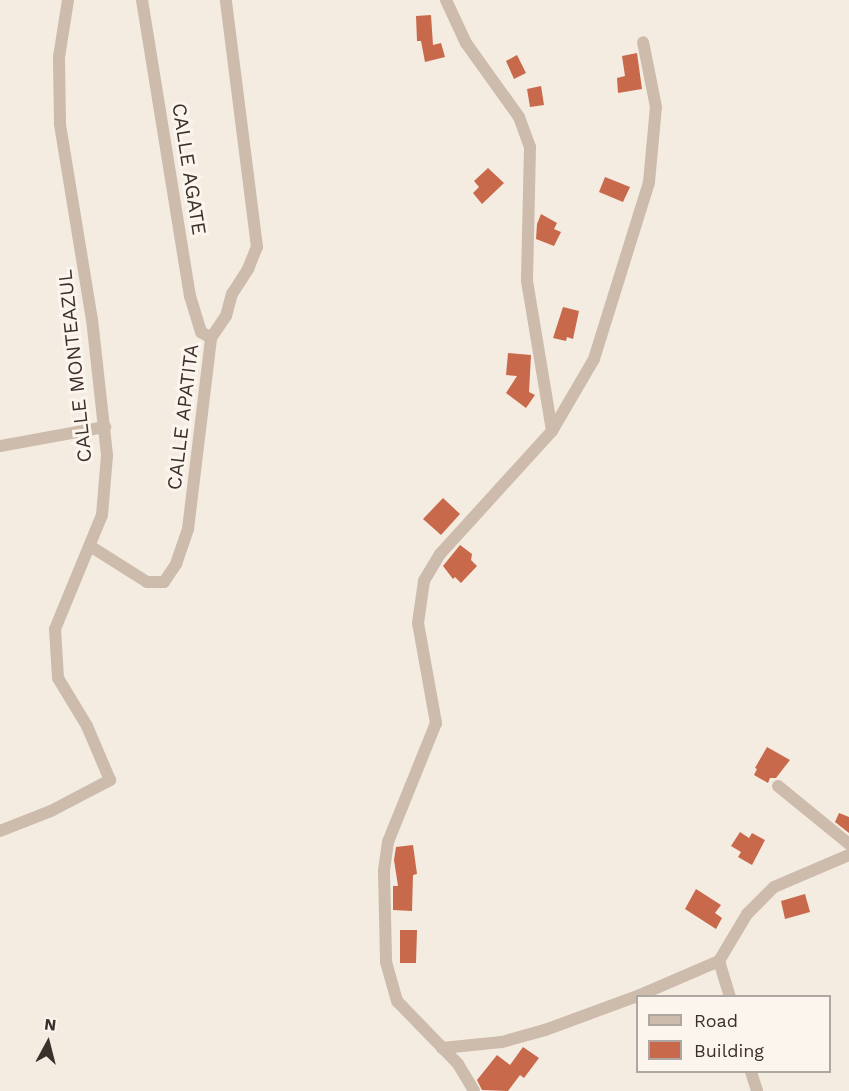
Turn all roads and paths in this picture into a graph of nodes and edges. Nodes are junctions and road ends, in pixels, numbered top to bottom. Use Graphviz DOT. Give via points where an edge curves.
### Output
graph roads {
  1 [pos="68,0"];
  2 [pos="142,0"];
  3 [pos="226,0"];
  4 [pos="446,0"];
  5 [pos="643,42"];
  6 [pos="211,338"];
  7 [pos="105,427"];
  8 [pos="552,431"];
  9 [pos="0,446"];
  10 [pos="90,546"];
  11 [pos="778,786"];
  12 [pos="0,831"];
  13 [pos="849,844"];
  14 [pos="849,855"];
  15 [pos="719,961"];
  16 [pos="640,995"];
  17 [pos="730,995"];
  18 [pos="636,996"];
  19 [pos="442,1048"];
  20 [pos="752,1073"];
  21 [pos="474,1091"];
  22 [pos="757,1091"];
  1 -- 7 [label="street, CALLE MONTEAZUL" via="59,57 60,124"];
  2 -- 6 [label="street, CALLE AGATE" via="190,296 201,332"];
  3 -- 6 [label="street, CALLE APATITA" via="257,246 232,294 226,316"];
  4 -- 8 [label="street" via="466,43 519,117 530,147 527,281"];
  5 -- 8 [label="street" via="656,107 649,182 594,359"];
  6 -- 10 [label="street, CALLE APATITA" via="188,529 176,564 164,582 147,582"];
  7 -- 9 [label="street"];
  7 -- 10 [label="street, CALLE MONTEAZUL" via="102,515"];
  8 -- 19 [label="street" via="440,554 424,581 418,623 436,723 388,842 384,871 386,962 397,1001"];
  10 -- 12 [label="street, CALLE MONTEAZUL" via="55,629 58,678 87,726 110,780 51,811"];
  11 -- 13 [label="street"];
  14 -- 15 [label="street" via="774,886 747,914"];
  15 -- 16 [label="street"];
  15 -- 17 [label="street"];
  18 -- 19 [label="street" via="502,1042"];
  19 -- 21 [label="street" via="458,1064"];
  20 -- 22 [label="street"];
}
